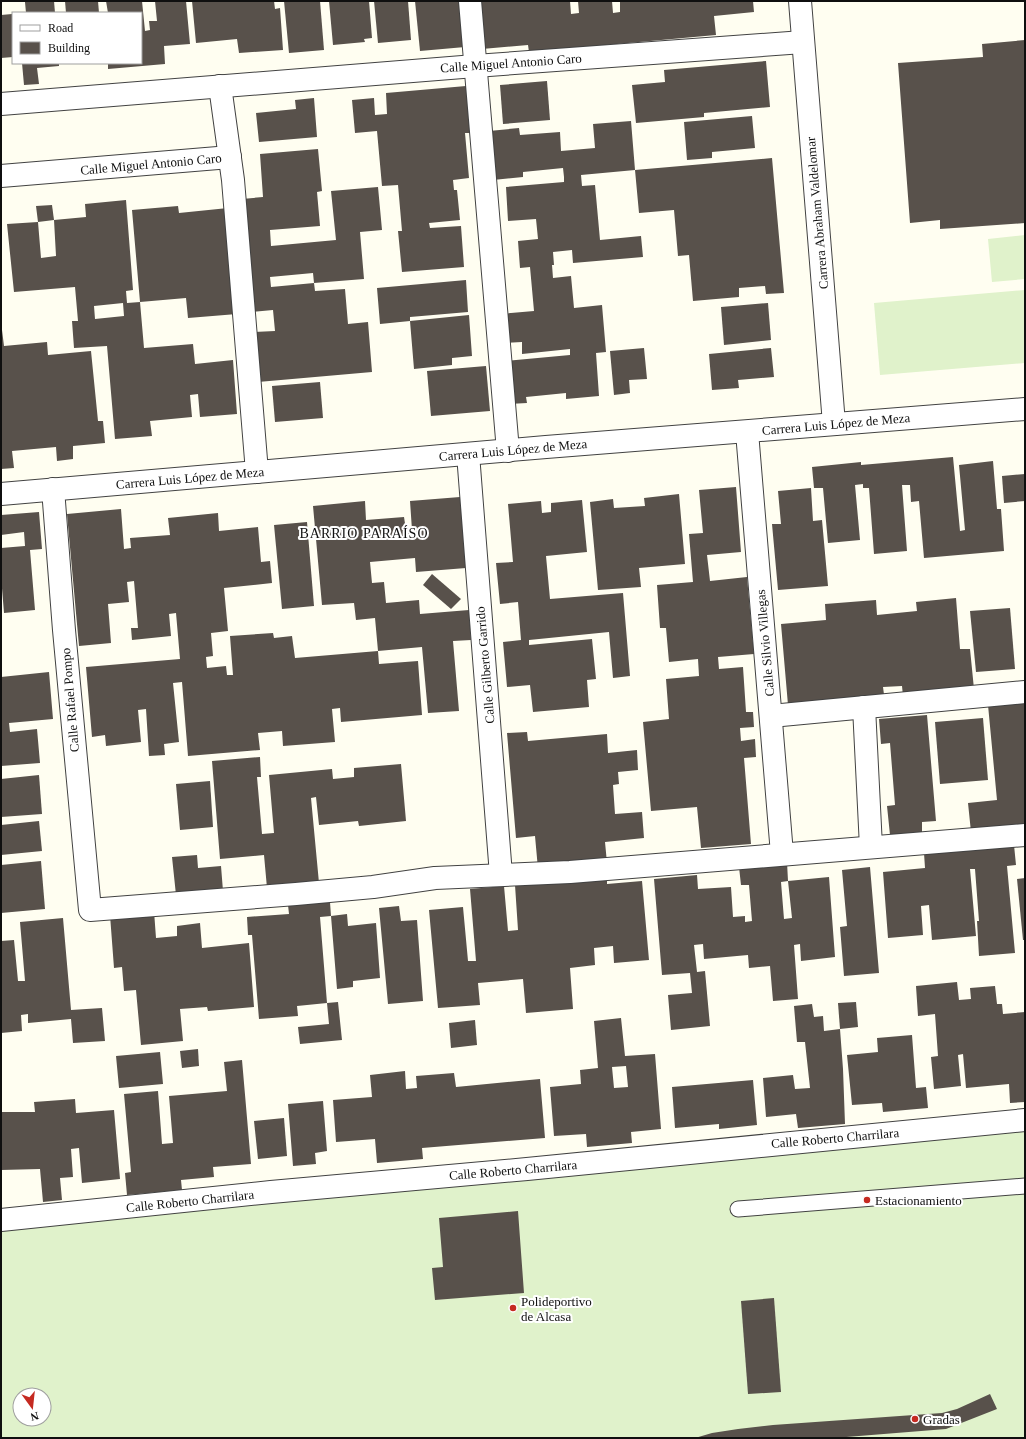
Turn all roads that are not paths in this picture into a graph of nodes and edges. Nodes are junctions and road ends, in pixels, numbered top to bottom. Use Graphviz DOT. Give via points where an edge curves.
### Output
graph roads {
  1 [pos="470,1"];
  2 [pos="800,1"];
  3 [pos="803,42"];
  4 [pos="475,66"];
  5 [pos="220,86"];
  6 [pos="1,104"];
  7 [pos="230,157"];
  8 [pos="1,176"];
  9 [pos="1025,409"];
  10 [pos="834,424"];
  11 [pos="747,432"];
  12 [pos="508,451"];
  13 [pos="468,454"];
  14 [pos="257,472"];
  15 [pos="53,490"];
  16 [pos="1,494"];
  17 [pos="1025,692"];
  18 [pos="864,707"];
  19 [pos="771,716"];
  20 [pos="1025,835"];
  21 [pos="871,847"];
  22 [pos="782,854"];
  23 [pos="501,875"];
  24 [pos="1025,1120"];
  25 [pos="1025,1186"];
  26 [pos="738,1209"];
  27 [pos="1,1220"];
  1 -- 4 [label="street"];
  2 -- 3 [label="street, Carrera Abraham Valdelomar"];
  3 -- 4 [label="street, Calle Miguel Antonio Caro"];
  3 -- 10 [label="street, Carrera Abraham Valdelomar"];
  4 -- 5 [label="street, Calle Miguel Antonio Caro"];
  4 -- 12 [label="street"];
  5 -- 6 [label="street, Calle Miguel Antonio Caro"];
  5 -- 7 [label="street, Calle Miguel Antonio Caro"];
  7 -- 8 [label="street, Calle Miguel Antonio Caro"];
  7 -- 14 [label="street"];
  9 -- 10 [label="street, Carrera Luis López de Meza"];
  10 -- 11 [label="street, Carrera Luis López de Meza"];
  11 -- 12 [label="street, Carrera Luis López de Meza"];
  11 -- 19 [label="street, Calle Silvio Villegas"];
  12 -- 13 [label="street, Carrera Luis López de Meza"];
  13 -- 14 [label="street, Carrera Luis López de Meza"];
  13 -- 23 [label="street, Calle Gilberto Garrido"];
  14 -- 15 [label="street, Carrera Luis López de Meza"];
  15 -- 16 [label="street, Carrera Luis López de Meza"];
  15 -- 23 [label="street, Calle Rafael Pompo" via="90,910 296,894 435,878"];
  17 -- 18 [label="street"];
  18 -- 19 [label="street"];
  18 -- 21 [label="street"];
  19 -- 22 [label="street, Calle Silvio Villegas"];
  20 -- 21 [label="street"];
  21 -- 22 [label="street"];
  22 -- 23 [label="street" via="570,872"];
  24 -- 27 [label="street, Calle Roberto Charrilara"];
  25 -- 26 [label="lane"];
}
